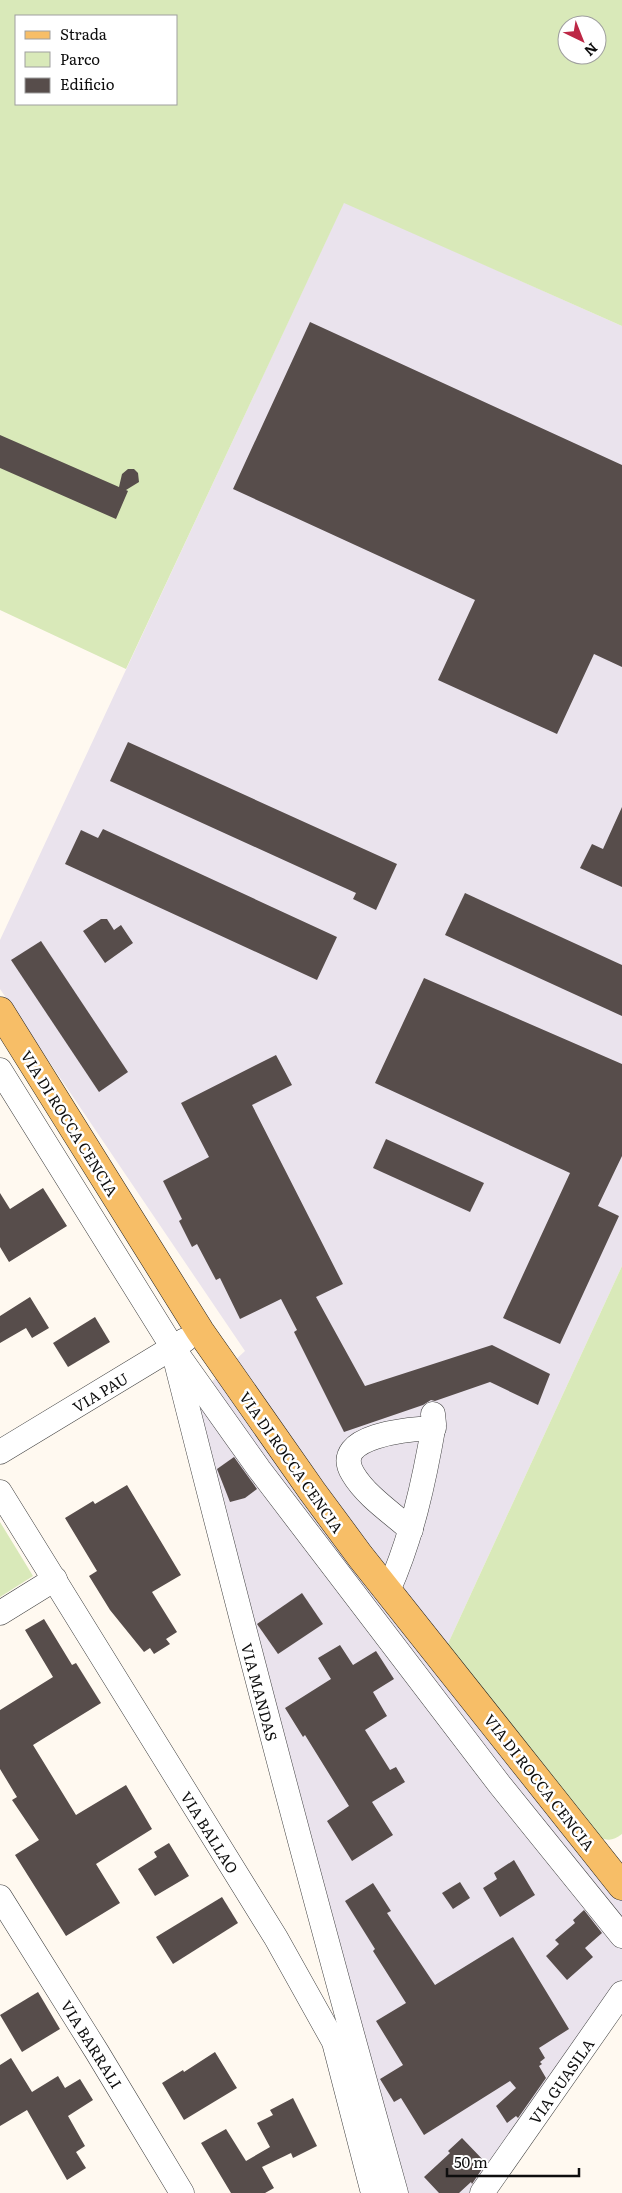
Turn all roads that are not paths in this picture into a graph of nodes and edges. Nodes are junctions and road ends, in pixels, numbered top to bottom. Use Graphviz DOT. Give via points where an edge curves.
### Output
graph roads {
  1 [pos="0,1011"];
  2 [pos="0,1070"];
  3 [pos="91,1158"];
  4 [pos="66,1174"];
  5 [pos="200,1331"];
  6 [pos="173,1348"];
  7 [pos="0,1452"];
  8 [pos="0,1492"];
  9 [pos="411,1530"];
  10 [pos="55,1578"];
  11 [pos="388,1591"];
  12 [pos="0,1613"];
  13 [pos="622,1886"];
  14 [pos="0,1897"];
  15 [pos="622,1936"];
  16 [pos="622,1993"];
  17 [pos="343,2039"];
  18 [pos="371,2145"];
  19 [pos="182,2193"];
  20 [pos="373,2193"];
  21 [pos="396,2193"];
  22 [pos="482,2193"];
  1 -- 3 [label="main road, VIA DI ROCCA CENCIA"];
  2 -- 4 [label="street, VIA DI ROCCA CENCIA"];
  3 -- 4 [label="street"];
  3 -- 5 [label="main road, VIA DI ROCCA CENCIA"];
  4 -- 6 [label="street, VIA DI ROCCA CENCIA"];
  5 -- 6 [label="street, VIA PAU"];
  5 -- 11 [label="main road, VIA DI ROCCA CENCIA" via="312,1491"];
  6 -- 7 [label="street, VIA PAU"];
  6 -- 15 [label="street, VIA DI ROCCA CENCIA" via="259,1469 500,1785"];
  6 -- 17 [label="street, VIA MANDAS"];
  8 -- 10 [label="street, VIA BALLAO"];
  9 -- 9 [label="street" via="360,1484 348,1464 348,1458 358,1445 367,1440 433,1421 422,1489"];
  9 -- 11 [label="street"];
  10 -- 12 [label="street"];
  10 -- 17 [label="street, VIA BALLAO" via="200,1818"];
  11 -- 13 [label="main road, VIA DI ROCCA CENCIA"];
  14 -- 19 [label="street, VIA BARRALI"];
  16 -- 22 [label="street, VIA GUASILA"];
  17 -- 18 [label="street, VIA BALLAO"];
  18 -- 20 [label="street, VIA BALLAO"];
  18 -- 21 [label="street"];
}
